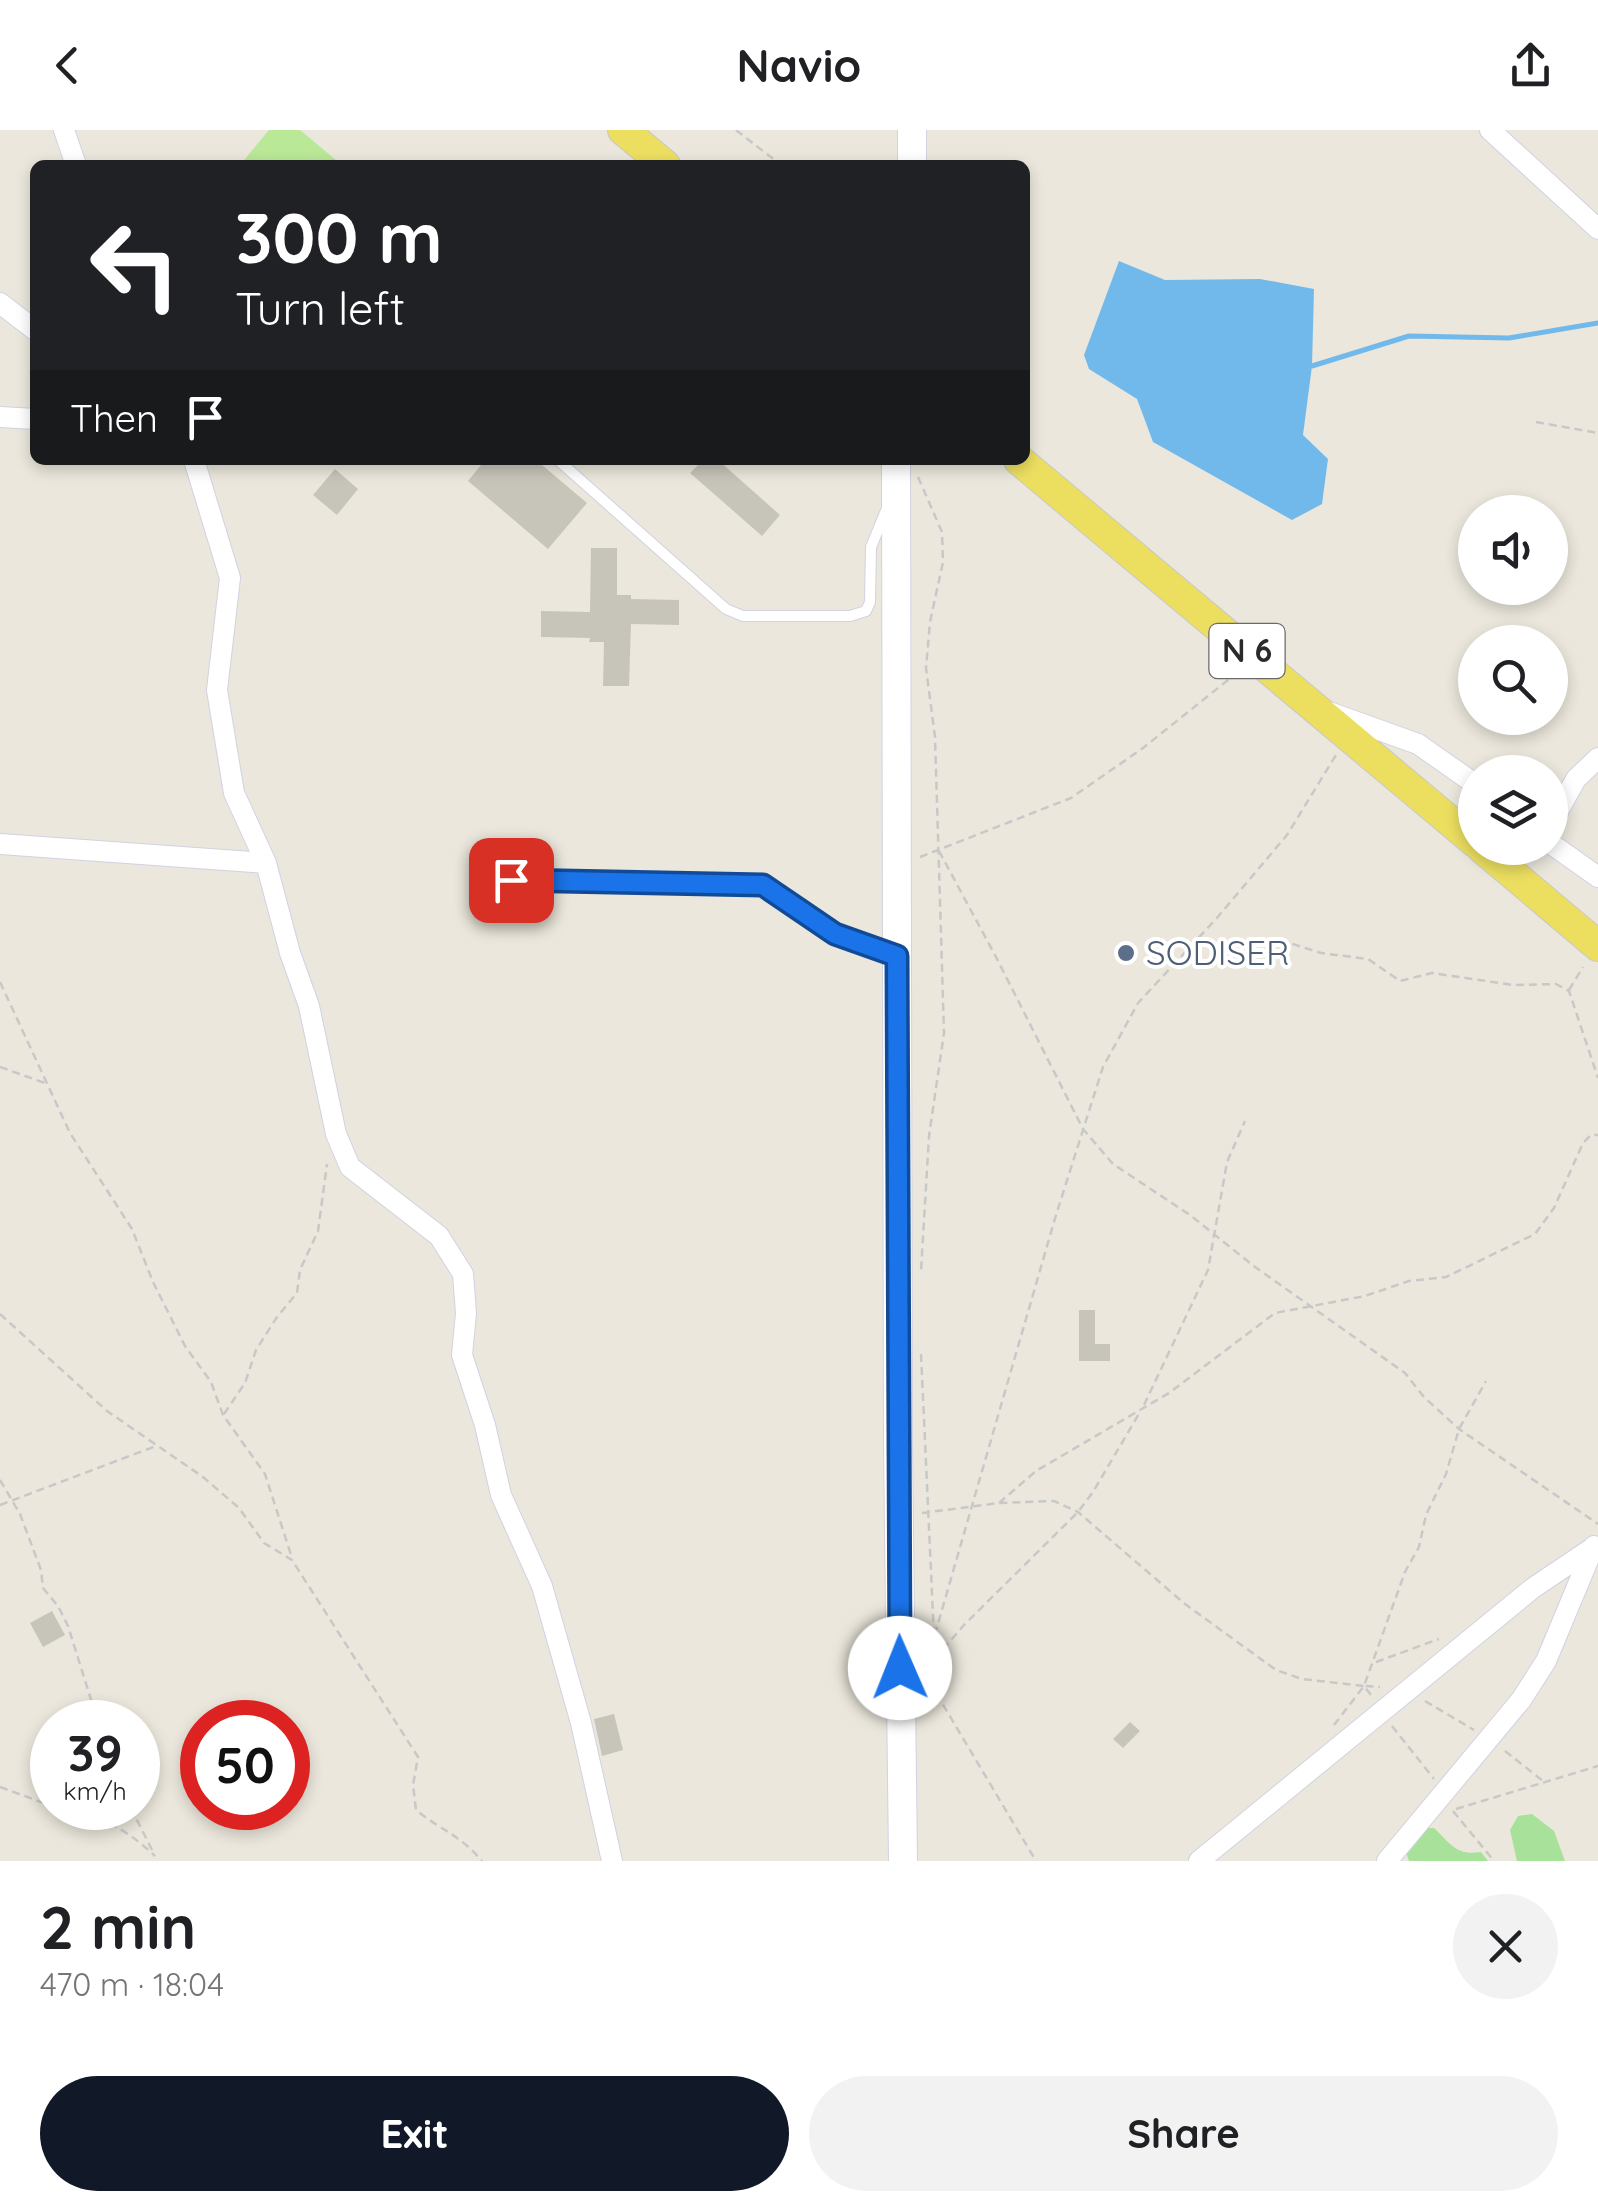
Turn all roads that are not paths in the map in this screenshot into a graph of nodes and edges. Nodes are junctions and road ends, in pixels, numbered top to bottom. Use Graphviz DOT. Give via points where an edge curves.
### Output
graph roads {
  1 [pos="64,130"];
  2 [pos="623,130"];
  3 [pos="912,130"];
  4 [pos="1490,130"];
  5 [pos="74,160"];
  6 [pos="659,160"];
  7 [pos="912,160"];
  8 [pos="1598,228"];
  9 [pos="0,303"];
  10 [pos="30,326"];
  11 [pos="0,417"];
  12 [pos="30,419"];
  13 [pos="196,465"];
  14 [pos="564,465"];
  15 [pos="1025,465"];
  16 [pos="904,475"];
  17 [pos="1313,706"];
  18 [pos="1598,758"];
  19 [pos="1458,772"];
  20 [pos="1568,794"];
  21 [pos="1458,828"];
  22 [pos="0,844"];
  23 [pos="1568,855"];
  24 [pos="266,863"];
  25 [pos="1502,865"];
  26 [pos="1598,877"];
  27 [pos="511,880"];
  28 [pos="1597,945"];
  29 [pos="897,956"];
  30 [pos="1595,1545"];
  31 [pos="612,1861"];
  32 [pos="903,1861"];
  33 [pos="1199,1861"];
  34 [pos="1387,1861"];
  1 -- 5 [label="street"];
  2 -- 6 [label="main road"];
  3 -- 7 [label="main road"];
  4 -- 8 [label="street"];
  9 -- 10 [label="street"];
  11 -- 12 [label="street"];
  13 -- 24 [label="street" via="230,578 218,690 234,793"];
  14 -- 16 [label="lane" via="726,609 743,616 866,611 871,547"];
  15 -- 17 [label="main road, N 6"];
  16 -- 29 [label="main road"];
  17 -- 19 [label="street" via="1418,744"];
  17 -- 21 [label="main road, N 6"];
  18 -- 20 [label="street"];
  22 -- 24 [label="street"];
  23 -- 26 [label="street"];
  24 -- 31 [label="street" via="350,1167 440,1236 463,1274 462,1355 501,1495 542,1586"];
  25 -- 28 [label="main road"];
  27 -- 29 [label="street" via="763,885 835,934"];
  29 -- 32 [label="main road" via="899,1632 910,1698"];
  30 -- 33 [label="street" via="1533,1588"];
  30 -- 34 [label="street" via="1546,1661 1521,1700"];
}
